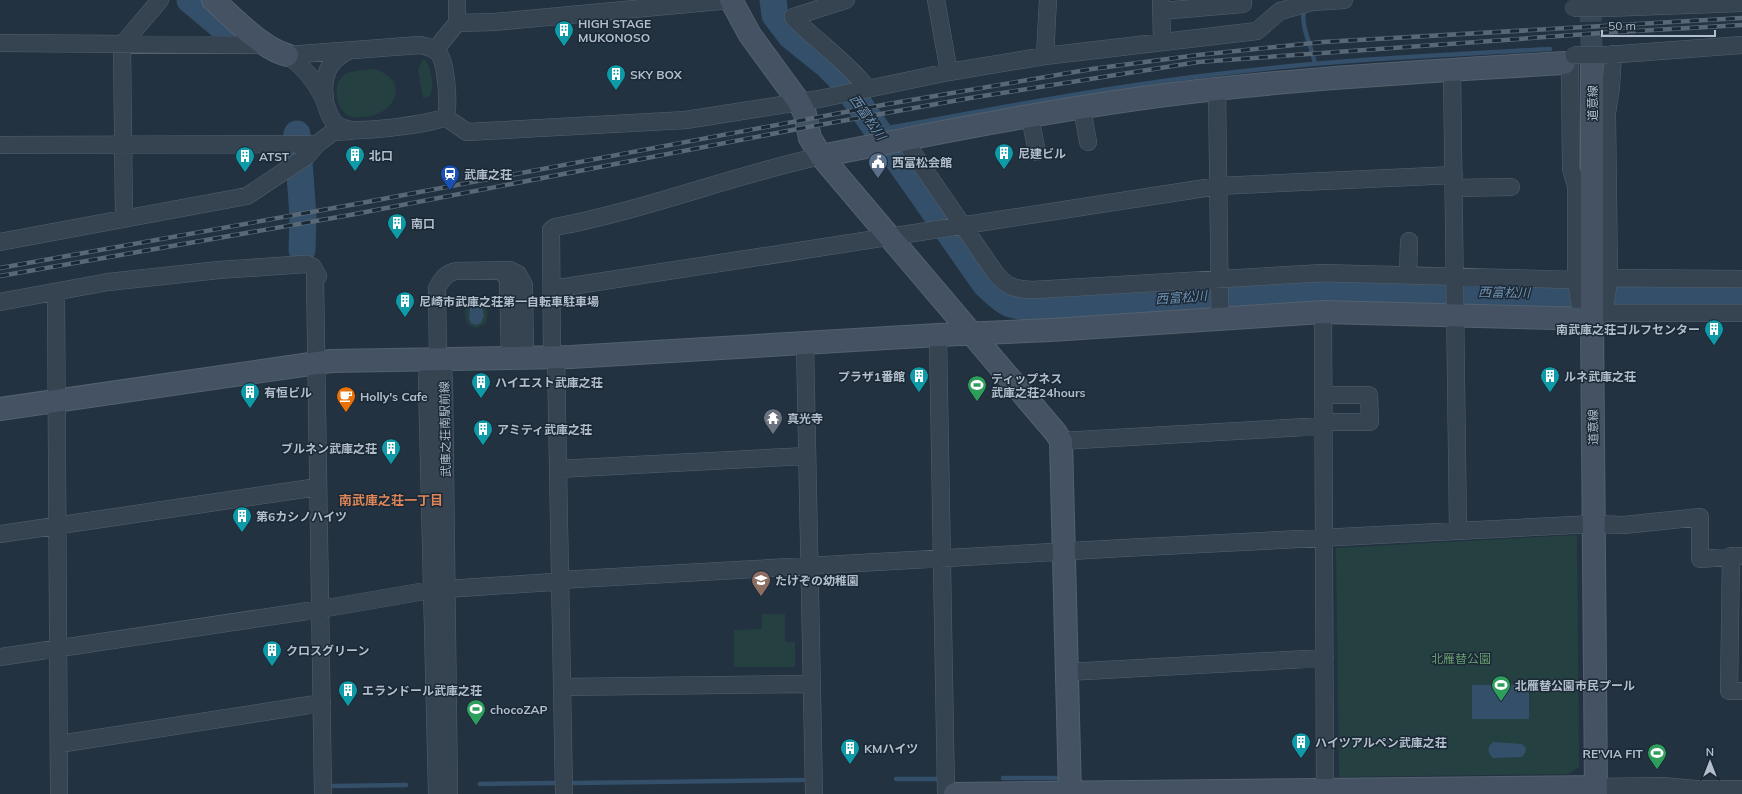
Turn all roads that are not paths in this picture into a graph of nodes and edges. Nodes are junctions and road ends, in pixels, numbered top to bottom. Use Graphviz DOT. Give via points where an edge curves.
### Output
graph roads {
  1 [pos="160,0"];
  2 [pos="213,0"];
  3 [pos="457,0"];
  4 [pos="731,0"];
  5 [pos="846,0"];
  6 [pos="936,0"];
  7 [pos="1048,0"];
  8 [pos="1243,0"];
  9 [pos="1344,0"];
  10 [pos="1742,3"];
  11 [pos="1572,4"];
  12 [pos="1161,5"];
  13 [pos="1610,5"];
  14 [pos="457,23"];
  15 [pos="1162,41"];
  16 [pos="0,43"];
  17 [pos="122,44"];
  18 [pos="249,45"];
  19 [pos="1742,46"];
  20 [pos="435,50"];
  21 [pos="348,51"];
  22 [pos="286,55"];
  23 [pos="1045,56"];
  24 [pos="1586,58"];
  25 [pos="1452,70"];
  26 [pos="949,72"];
  27 [pos="1217,89"];
  28 [pos="864,90"];
  29 [pos="799,102"];
  30 [pos="326,105"];
  31 [pos="1082,108"];
  32 [pos="445,117"];
  33 [pos="1030,117"];
  34 [pos="358,131"];
  35 [pos="891,142"];
  36 [pos="1088,142"];
  37 [pos="0,145"];
  38 [pos="123,145"];
  39 [pos="312,148"];
  40 [pos="1037,152"];
  41 [pos="821,156"];
  42 [pos="1454,182"];
  43 [pos="1218,186"];
  44 [pos="1510,187"];
  45 [pos="124,218"];
  46 [pos="950,228"];
  47 [pos="889,236"];
  48 [pos="1409,241"];
  49 [pos="0,242"];
  50 [pos="1408,275"];
  51 [pos="1742,279"];
  52 [pos="1455,280"];
  53 [pos="1219,283"];
  54 [pos="1593,283"];
  55 [pos="552,289"];
  56 [pos="56,292"];
  57 [pos="0,302"];
  58 [pos="1455,310"];
  59 [pos="1594,310"];
  60 [pos="1220,312"];
  61 [pos="1323,312"];
  62 [pos="1742,313"];
  63 [pos="970,333"];
  64 [pos="938,335"];
  65 [pos="805,343"];
  66 [pos="517,358"];
  67 [pos="554,358"];
  68 [pos="438,359"];
  69 [pos="317,363"];
  70 [pos="1324,395"];
  71 [pos="57,401"];
  72 [pos="0,410"];
  73 [pos="1324,424"];
  74 [pos="1061,441"];
  75 [pos="807,456"];
  76 [pos="558,469"];
  77 [pos="318,487"];
  78 [pos="1594,524"];
  79 [pos="58,525"];
  80 [pos="1458,531"];
  81 [pos="0,534"];
  82 [pos="1325,537"];
  83 [pos="1064,551"];
  84 [pos="1736,556"];
  85 [pos="942,558"];
  86 [pos="809,565"];
  87 [pos="560,580"];
  88 [pos="439,590"];
  89 [pos="321,609"];
  90 [pos="59,648"];
  91 [pos="0,657"];
  92 [pos="1325,658"];
  93 [pos="1067,672"];
  94 [pos="811,684"];
  95 [pos="562,687"];
  96 [pos="1742,691"];
  97 [pos="322,704"];
  98 [pos="59,744"];
  99 [pos="1742,789"];
  100 [pos="1596,790"];
  101 [pos="1313,791"];
  102 [pos="1422,791"];
  103 [pos="1695,791"];
  104 [pos="59,794"];
  105 [pos="323,794"];
  106 [pos="437,794"];
  107 [pos="449,794"];
  108 [pos="564,794"];
  109 [pos="814,794"];
  110 [pos="946,794"];
  111 [pos="955,794"];
  112 [pos="1070,794"];
  1 -- 17 [label="street"];
  2 -- 18 [label="street"];
  3 -- 14 [label="street"];
  4 -- 14 [label="street" via="494,22"];
  4 -- 29 [label="street" via="750,35"];
  5 -- 28 [label="street" via="793,17 861,80"];
  6 -- 26 [label="street"];
  7 -- 23 [label="street"];
  8 -- 12 [label="street" via="1243,4"];
  9 -- 15 [label="street" via="1312,2 1280,11 1257,31"];
  10 -- 13 [label="street"];
  11 -- 13 [label="street, bridge"];
  12 -- 15 [label="street"];
  14 -- 20 [label="street"];
  15 -- 23 [label="street"];
  16 -- 17 [label="street"];
  17 -- 18 [label="street"];
  17 -- 38 [label="street"];
  18 -- 22 [label="street"];
  19 -- 24 [label="street"];
  20 -- 21 [label="street" via="420,45"];
  20 -- 32 [label="street" via="440,55 444,67 448,107"];
  21 -- 22 [label="street"];
  21 -- 30 [label="street" via="335,59 326,72"];
  22 -- 30 [label="street" via="306,69"];
  23 -- 26 [label="street"];
  24 -- 25 [label="street"];
  24 -- 54 [label="street, 道意線"];
  25 -- 27 [label="street"];
  25 -- 42 [label="street"];
  26 -- 28 [label="street"];
  27 -- 31 [label="street"];
  27 -- 43 [label="street"];
  28 -- 29 [label="street"];
  29 -- 32 [label="street" via="686,120 467,132"];
  29 -- 41 [label="street" via="806,114 810,138"];
  30 -- 34 [label="street" via="336,124"];
  31 -- 33 [label="street"];
  31 -- 36 [label="street"];
  32 -- 34 [label="street" via="429,122"];
  33 -- 35 [label="street"];
  33 -- 40 [label="street"];
  34 -- 39 [label="street" via="333,132"];
  35 -- 41 [label="street"];
  35 -- 46 [label="street"];
  37 -- 38 [label="street"];
  38 -- 39 [label="street" via="292,144"];
  38 -- 45 [label="street"];
  39 -- 45 [label="street" via="293,165 247,196"];
  41 -- 47 [label="street"];
  41 -- 55 [label="street" via="746,175 595,220 555,227 551,230"];
  42 -- 43 [label="street"];
  42 -- 44 [label="street"];
  42 -- 52 [label="street"];
  43 -- 46 [label="street"];
  43 -- 53 [label="street"];
  45 -- 49 [label="street"];
  46 -- 47 [label="street"];
  46 -- 53 [label="street" via="1005,284 1017,290"];
  47 -- 55 [label="street"];
  47 -- 63 [label="street"];
  48 -- 50 [label="street"];
  50 -- 52 [label="street"];
  50 -- 53 [label="street" via="1323,273"];
  51 -- 54 [label="street"];
  52 -- 54 [label="street"];
  52 -- 58 [label="street"];
  53 -- 60 [label="street"];
  54 -- 59 [label="street, 道意線"];
  55 -- 67 [label="street"];
  56 -- 57 [label="street"];
  56 -- 69 [label="street" via="108,282 307,264 318,276 315,277"];
  56 -- 71 [label="street"];
  58 -- 59 [label="street"];
  58 -- 61 [label="street"];
  58 -- 80 [label="street"];
  59 -- 62 [label="street"];
  59 -- 78 [label="street, 道意線"];
  60 -- 61 [label="street"];
  60 -- 63 [label="street" via="1051,330"];
  61 -- 70 [label="street"];
  63 -- 64 [label="street"];
  63 -- 74 [label="street"];
  64 -- 65 [label="street"];
  64 -- 85 [label="street"];
  65 -- 67 [label="street"];
  65 -- 75 [label="street"];
  66 -- 67 [label="street"];
  66 -- 68 [label="street"];
  66 -- 68 [label="street, 武庫之荘南駅前線" via="508,280 501,270 456,271 449,273 442,280 438,288"];
  67 -- 76 [label="street"];
  68 -- 69 [label="street" via="331,360"];
  68 -- 88 [label="street, 武庫之荘南駅前線" via="443,369 444,382"];
  69 -- 71 [label="street"];
  69 -- 77 [label="street"];
  70 -- 73 [label="street"];
  70 -- 73 [label="street" via="1369,394 1370,422"];
  71 -- 72 [label="street"];
  71 -- 79 [label="street"];
  73 -- 74 [label="street"];
  73 -- 82 [label="street"];
  74 -- 83 [label="street"];
  75 -- 76 [label="street"];
  75 -- 86 [label="street"];
  76 -- 87 [label="street"];
  77 -- 79 [label="street"];
  77 -- 89 [label="street"];
  78 -- 80 [label="street"];
  78 -- 84 [label="street" via="1624,525 1700,517 1700,559"];
  78 -- 100 [label="street, 道意線"];
  79 -- 81 [label="street"];
  79 -- 90 [label="street"];
  80 -- 82 [label="street"];
  82 -- 83 [label="street"];
  82 -- 92 [label="street"];
  83 -- 85 [label="street"];
  83 -- 93 [label="street"];
  84 -- 96 [label="street" via="1729,691"];
  85 -- 86 [label="street"];
  85 -- 110 [label="street"];
  86 -- 87 [label="street"];
  86 -- 94 [label="street"];
  87 -- 88 [label="street"];
  87 -- 95 [label="street"];
  88 -- 89 [label="street"];
  88 -- 106 [label="street, 武庫之荘南駅前線"];
  88 -- 107 [label="street, 武庫之荘南駅前線"];
  89 -- 90 [label="street"];
  89 -- 97 [label="street"];
  90 -- 91 [label="street"];
  90 -- 98 [label="street"];
  92 -- 93 [label="street"];
  92 -- 101 [label="street"];
  93 -- 112 [label="street"];
  94 -- 95 [label="street"];
  94 -- 109 [label="street"];
  95 -- 108 [label="street"];
  97 -- 98 [label="street"];
  97 -- 105 [label="street"];
  98 -- 104 [label="street"];
  99 -- 103 [label="street"];
  100 -- 102 [label="street"];
  100 -- 103 [label="street" via="1662,786"];
  101 -- 102 [label="street"];
  101 -- 112 [label="street"];
  111 -- 112 [label="street"];
}
